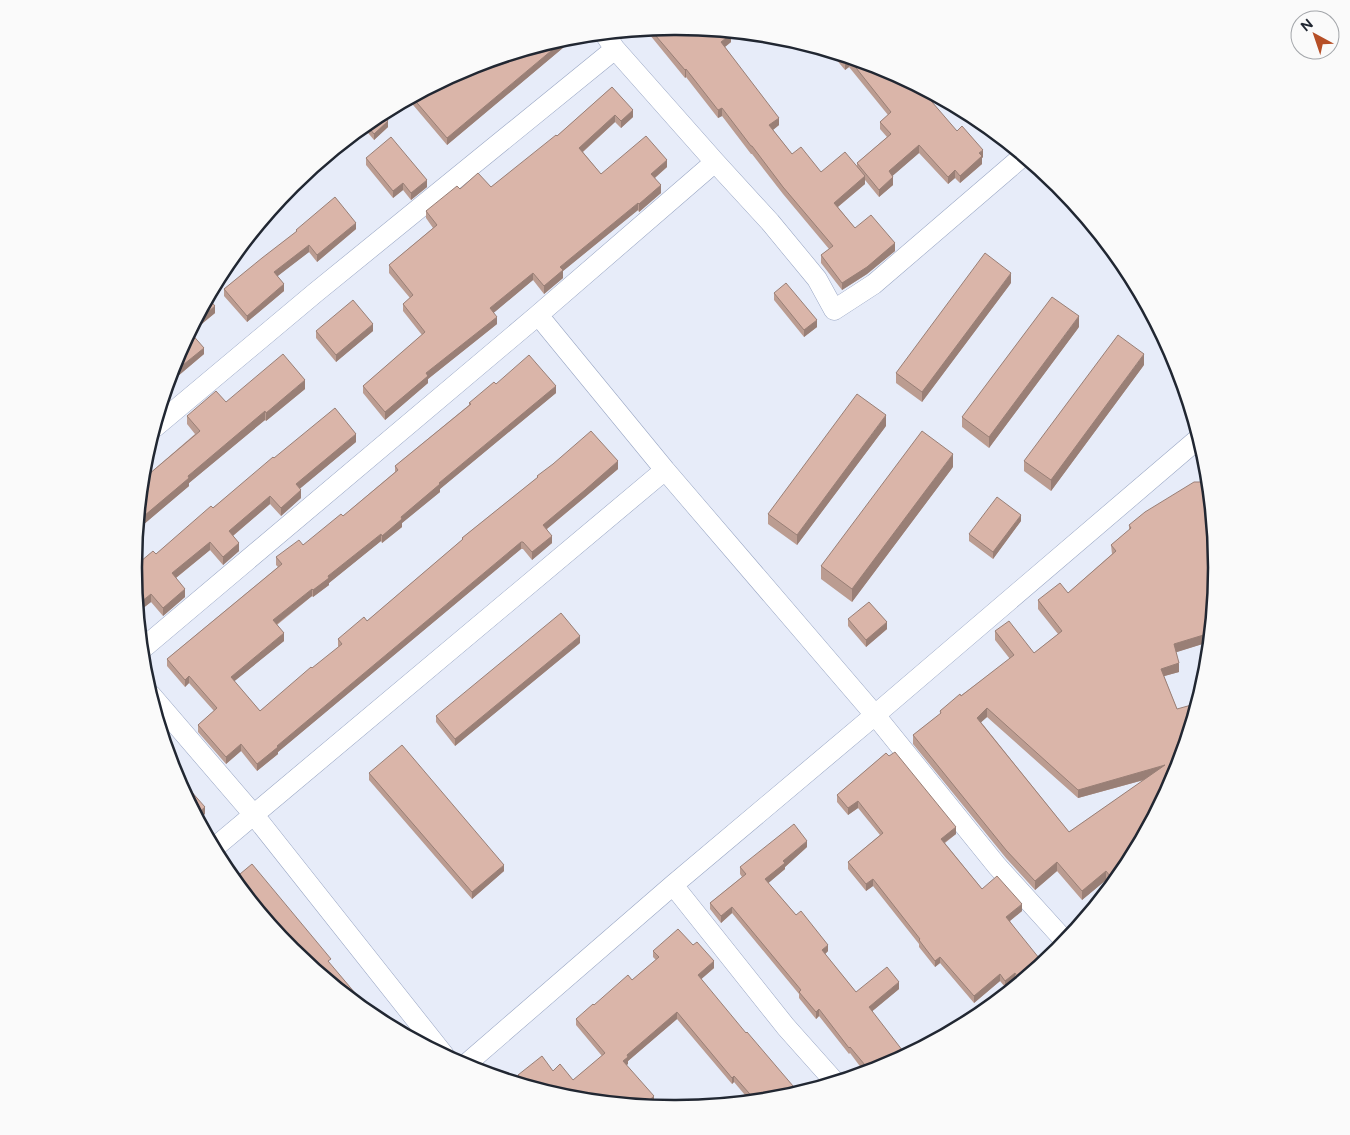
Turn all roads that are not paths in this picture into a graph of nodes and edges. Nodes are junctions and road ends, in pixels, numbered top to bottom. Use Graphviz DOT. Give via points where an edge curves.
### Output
graph roads {
  1 [pos="610,41"];
  2 [pos="1018,160"];
  3 [pos="715,162"];
  4 [pos="538,315"];
  5 [pos="164,419"];
  6 [pos="1192,444"];
  7 [pos="665,470"];
  8 [pos="148,644"];
  9 [pos="162,709"];
  10 [pos="875,715"];
  11 [pos="254,815"];
  12 [pos="220,843"];
  13 [pos="673,886"];
  14 [pos="1060,935"];
  15 [pos="434,1042"];
  16 [pos="472,1059"];
  17 [pos="830,1077"];
  1 -- 3 [label="street"];
  1 -- 5 [label="street"];
  2 -- 3 [label="street" via="874,284 834,310 817,279"];
  3 -- 4 [label="street"];
  4 -- 7 [label="street"];
  4 -- 8 [label="street"];
  6 -- 10 [label="street"];
  7 -- 10 [label="street"];
  7 -- 11 [label="street"];
  9 -- 11 [label="street"];
  10 -- 13 [label="street"];
  10 -- 14 [label="street" via="997,866"];
  11 -- 12 [label="street"];
  11 -- 15 [label="street"];
  13 -- 16 [label="street"];
  13 -- 17 [label="street" via="786,1028"];
}
